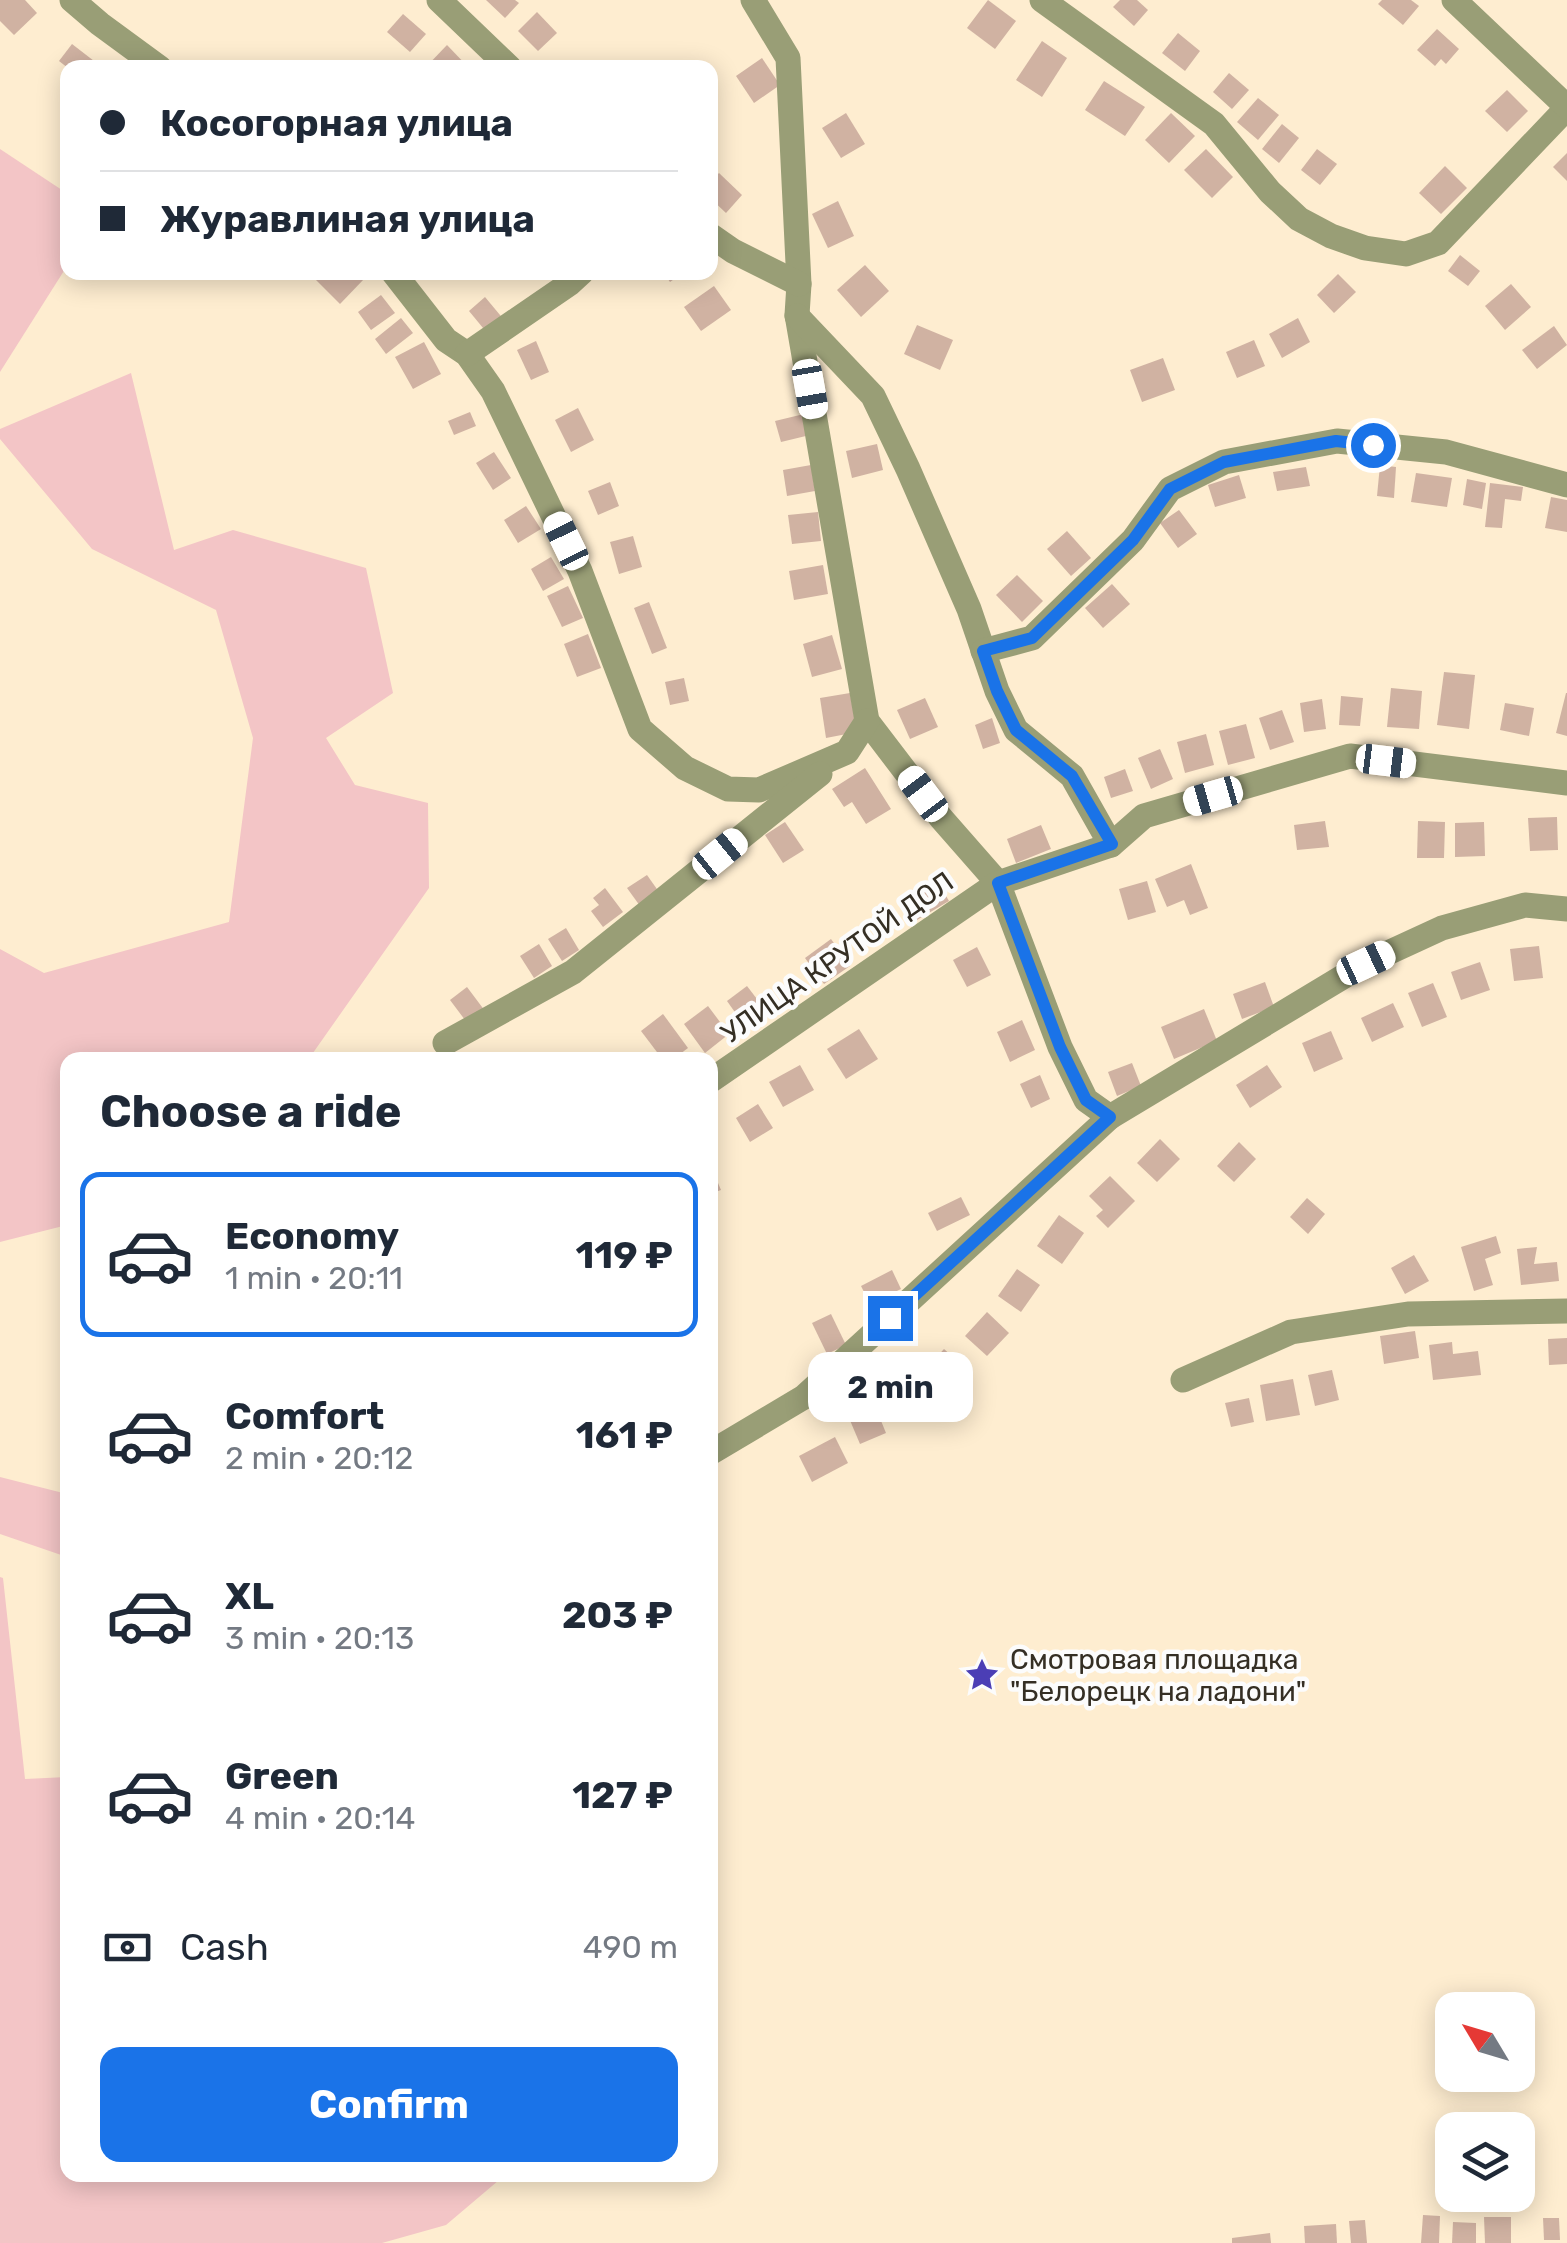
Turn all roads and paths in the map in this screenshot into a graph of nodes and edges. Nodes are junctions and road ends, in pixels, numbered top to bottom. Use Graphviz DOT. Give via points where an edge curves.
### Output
graph roads {
  1 [pos="72,0"];
  2 [pos="439,0"];
  3 [pos="753,0"];
  4 [pos="1042,0"];
  5 [pos="1454,0"];
  6 [pos="149,60"];
  7 [pos="502,60"];
  8 [pos="1567,107"];
  9 [pos="796,222"];
  10 [pos="718,241"];
  11 [pos="732,251"];
  12 [pos="399,280"];
  13 [pos="573,280"];
  14 [pos="799,284"];
  15 [pos="796,316"];
  16 [pos="467,354"];
  17 [pos="1567,485"];
  18 [pos="983,651"];
  19 [pos="867,722"];
  20 [pos="847,752"];
  21 [pos="1567,782"];
  22 [pos="1112,844"];
  23 [pos="998,883"];
  24 [pos="1567,910"];
  25 [pos="445,1043"];
  26 [pos="718,1076"];
  27 [pos="1110,1117"];
  28 [pos="1567,1310"];
  29 [pos="1183,1380"];
  30 [pos="718,1448"];
  1 -- 6 [label="street"];
  2 -- 7 [label="street"];
  3 -- 9 [label="street" via="788,58"];
  4 -- 8 [label="street" via="1214,124 1300,219 1365,248 1406,254 1438,243"];
  5 -- 8 [label="street"];
  9 -- 11 [label="street" via="769,252"];
  9 -- 14 [label="street"];
  10 -- 11 [label="street"];
  11 -- 14 [label="street"];
  12 -- 16 [label="street" via="446,340"];
  13 -- 16 [label="street"];
  14 -- 15 [label="street"];
  15 -- 18 [label="street" via="872,396"];
  15 -- 19 [label="street"];
  16 -- 20 [label="street" via="493,391 580,572 640,729 686,768 728,789 760,790"];
  17 -- 18 [label="street" via="1446,452 1336,441 1224,462 1170,489 1133,540 1032,638"];
  18 -- 22 [label="street" via="1016,730 1072,776"];
  19 -- 20 [label="street"];
  19 -- 23 [label="street"];
  20 -- 25 [label="street" via="574,972"];
  21 -- 22 [label="street, УЛИЦА КРУТОЙ ДОЛ" via="1350,756 1144,816"];
  22 -- 23 [label="street, УЛИЦА КРУТОЙ ДОЛ"];
  23 -- 26 [label="street, УЛИЦА КРУТОЙ ДОЛ"];
  23 -- 27 [label="street, УЛИЦА КРУТОЙ ДОЛ" via="1060,1047 1086,1100"];
  24 -- 27 [label="street" via="1525,905 1442,928 1366,963"];
  27 -- 30 [label="street" via="804,1397"];
  28 -- 29 [label="street" via="1408,1314 1291,1332"];
}
